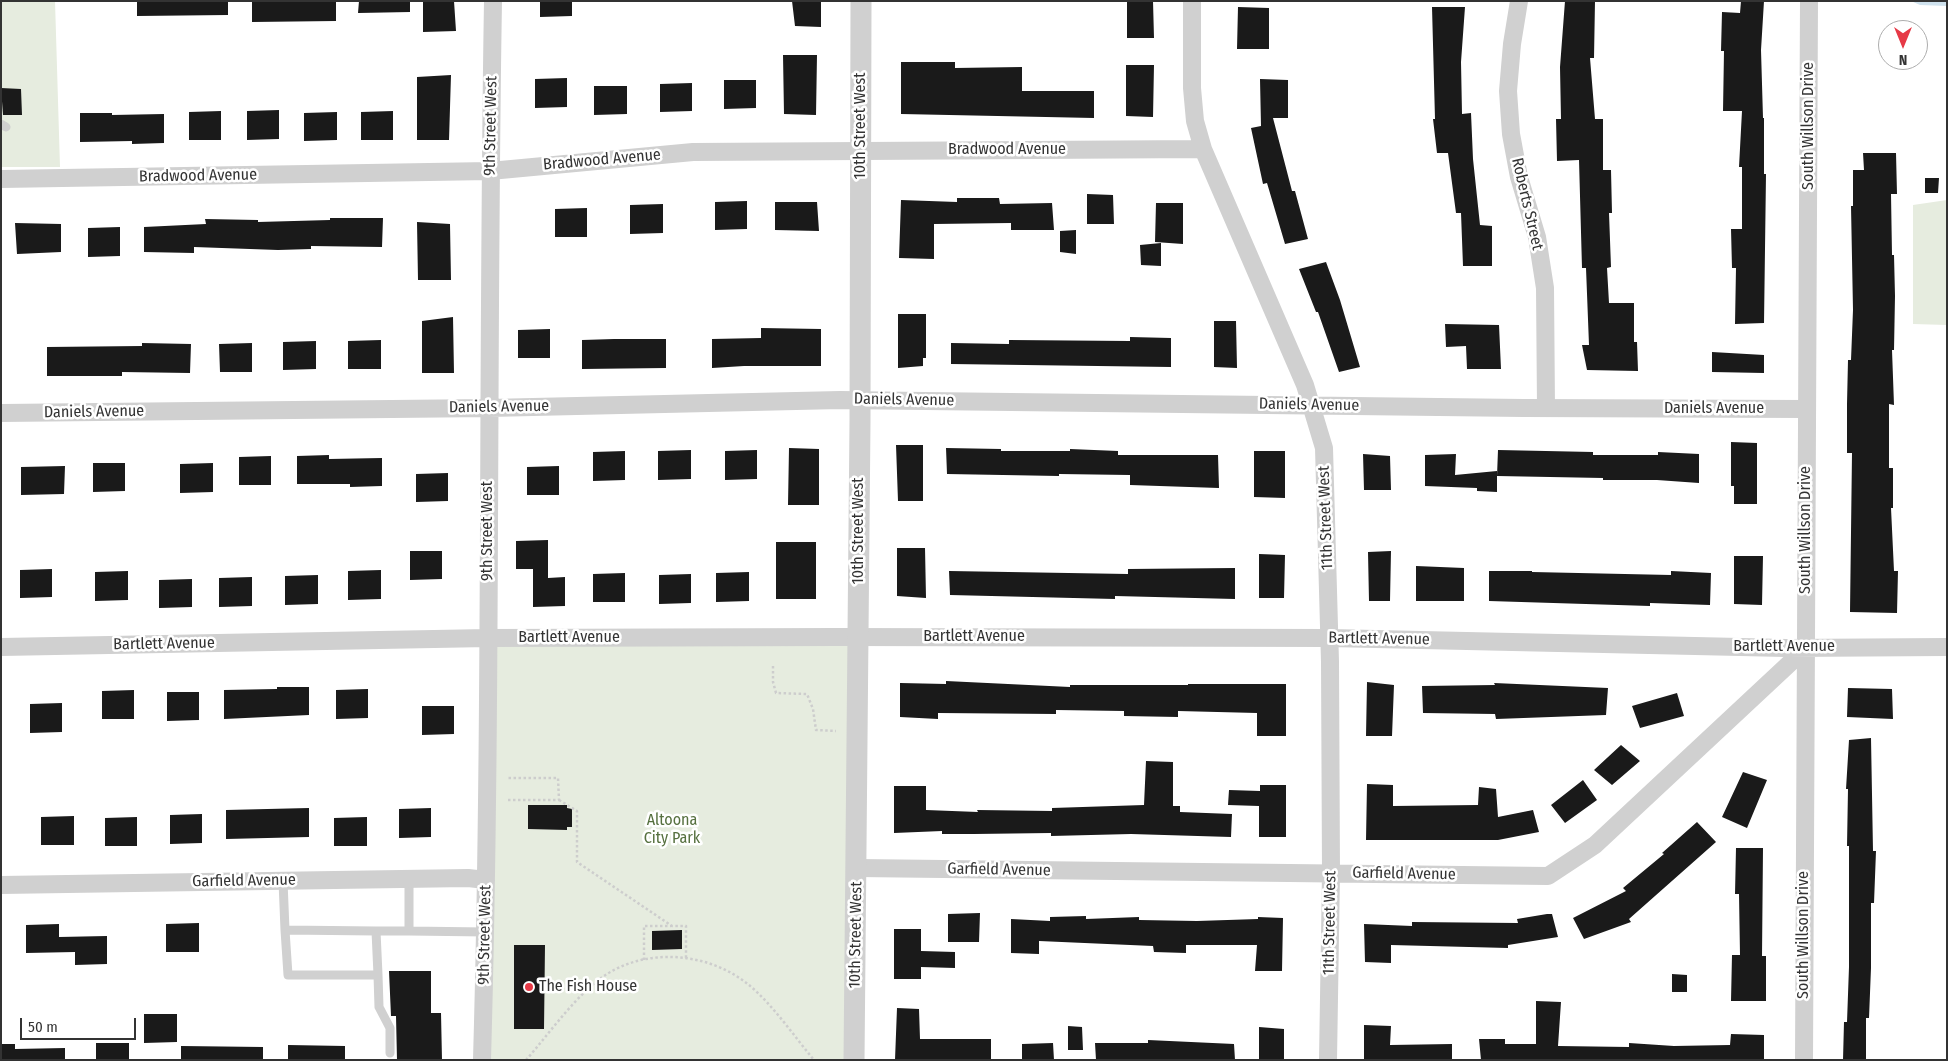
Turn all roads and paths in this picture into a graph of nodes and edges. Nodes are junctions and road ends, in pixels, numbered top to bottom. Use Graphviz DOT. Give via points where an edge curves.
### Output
graph roads {
  1 [pos="493,1"];
  2 [pos="861,1"];
  3 [pos="1192,1"];
  4 [pos="1518,1"];
  5 [pos="1809,1"];
  6 [pos="1203,149"];
  7 [pos="860,150"];
  8 [pos="490,171"];
  9 [pos="1,179"];
  10 [pos="860,400"];
  11 [pos="1312,405"];
  12 [pos="489,408"];
  13 [pos="1546,408"];
  14 [pos="1807,409"];
  15 [pos="1,413"];
  16 [pos="858,637"];
  17 [pos="488,638"];
  18 [pos="1330,638"];
  19 [pos="1,647"];
  20 [pos="1947,647"];
  21 [pos="1805,648"];
  22 [pos="772,666"];
  23 [pos="836,731"];
  24 [pos="508,778"];
  25 [pos="508,800"];
  26 [pos="559,800"];
  27 [pos="857,868"];
  28 [pos="1331,873"];
  29 [pos="409,879"];
  30 [pos="486,880"];
  31 [pos="283,881"];
  32 [pos="1,886"];
  33 [pos="672,926"];
  34 [pos="285,930"];
  35 [pos="376,931"];
  36 [pos="410,931"];
  37 [pos="486,932"];
  38 [pos="686,958"];
  39 [pos="644,960"];
  40 [pos="378,975"];
  41 [pos="390,1053"];
  42 [pos="482,1060"];
  43 [pos="526,1060"];
  44 [pos="814,1060"];
  45 [pos="854,1060"];
  46 [pos="1328,1060"];
  47 [pos="1804,1060"];
  1 -- 8 [label="street, 9th Street West"];
  2 -- 7 [label="street, 10th Street West"];
  3 -- 6 [label="street, 11th Street West" via="1192,88 1195,121"];
  4 -- 13 [label="street, Roberts Street" via="1508,91 1519,177 1537,237 1545,288"];
  5 -- 14 [label="street, South Willson Drive"];
  6 -- 7 [label="street, Bradwood Avenue"];
  6 -- 11 [label="street, 11th Street West"];
  7 -- 8 [label="street, Bradwood Avenue" via="693,152"];
  7 -- 10 [label="street, 10th Street West"];
  8 -- 9 [label="street, Bradwood Avenue"];
  8 -- 12 [label="street, 9th Street West"];
  10 -- 11 [label="street, Daniels Avenue"];
  10 -- 12 [label="street, Daniels Avenue"];
  10 -- 16 [label="street, 10th Street West"];
  11 -- 13 [label="street, Daniels Avenue"];
  11 -- 18 [label="street, 11th Street West" via="1324,448"];
  12 -- 15 [label="street, Daniels Avenue"];
  12 -- 17 [label="street, 9th Street West"];
  13 -- 14 [label="street, Daniels Avenue"];
  14 -- 21 [label="street, South Willson Drive"];
  16 -- 17 [label="street, Bartlett Avenue"];
  16 -- 18 [label="street, Bartlett Avenue"];
  16 -- 27 [label="street, 10th Street West"];
  17 -- 19 [label="street, Bartlett Avenue"];
  17 -- 30 [label="street, 9th Street West"];
  18 -- 21 [label="street, Bartlett Avenue"];
  18 -- 28 [label="street, 11th Street West"];
  20 -- 21 [label="street, Bartlett Avenue"];
  21 -- 28 [label="street, Garfield Avenue" via="1595,845 1548,876"];
  21 -- 47 [label="street, South Willson Drive"];
  22 -- 23 [label="path" via="776,693 806,694 813,709 816,730"];
  24 -- 26 [label="path" via="558,778"];
  25 -- 26 [label="path"];
  26 -- 33 [label="path" via="577,811 577,862"];
  27 -- 28 [label="street, Garfield Avenue"];
  27 -- 45 [label="street, 10th Street West"];
  28 -- 46 [label="street, 11th Street West"];
  29 -- 30 [label="street, Garfield Avenue"];
  29 -- 31 [label="street, Garfield Avenue"];
  29 -- 36 [label="lane"];
  30 -- 37 [label="street, 9th Street West"];
  31 -- 32 [label="street, Garfield Avenue"];
  31 -- 34 [label="lane"];
  33 -- 38 [label="path" via="686,926"];
  33 -- 39 [label="path" via="644,926"];
  34 -- 35 [label="lane"];
  34 -- 40 [label="lane" via="288,975"];
  35 -- 36 [label="lane"];
  35 -- 40 [label="lane"];
  36 -- 37 [label="lane"];
  37 -- 42 [label="street, 9th Street West"];
  38 -- 39 [label="path"];
  38 -- 44 [label="path" via="718,966 748,984"];
  39 -- 43 [label="path" via="606,974 590,987"];
  40 -- 41 [label="lane" via="379,1007 390,1028"];
}
